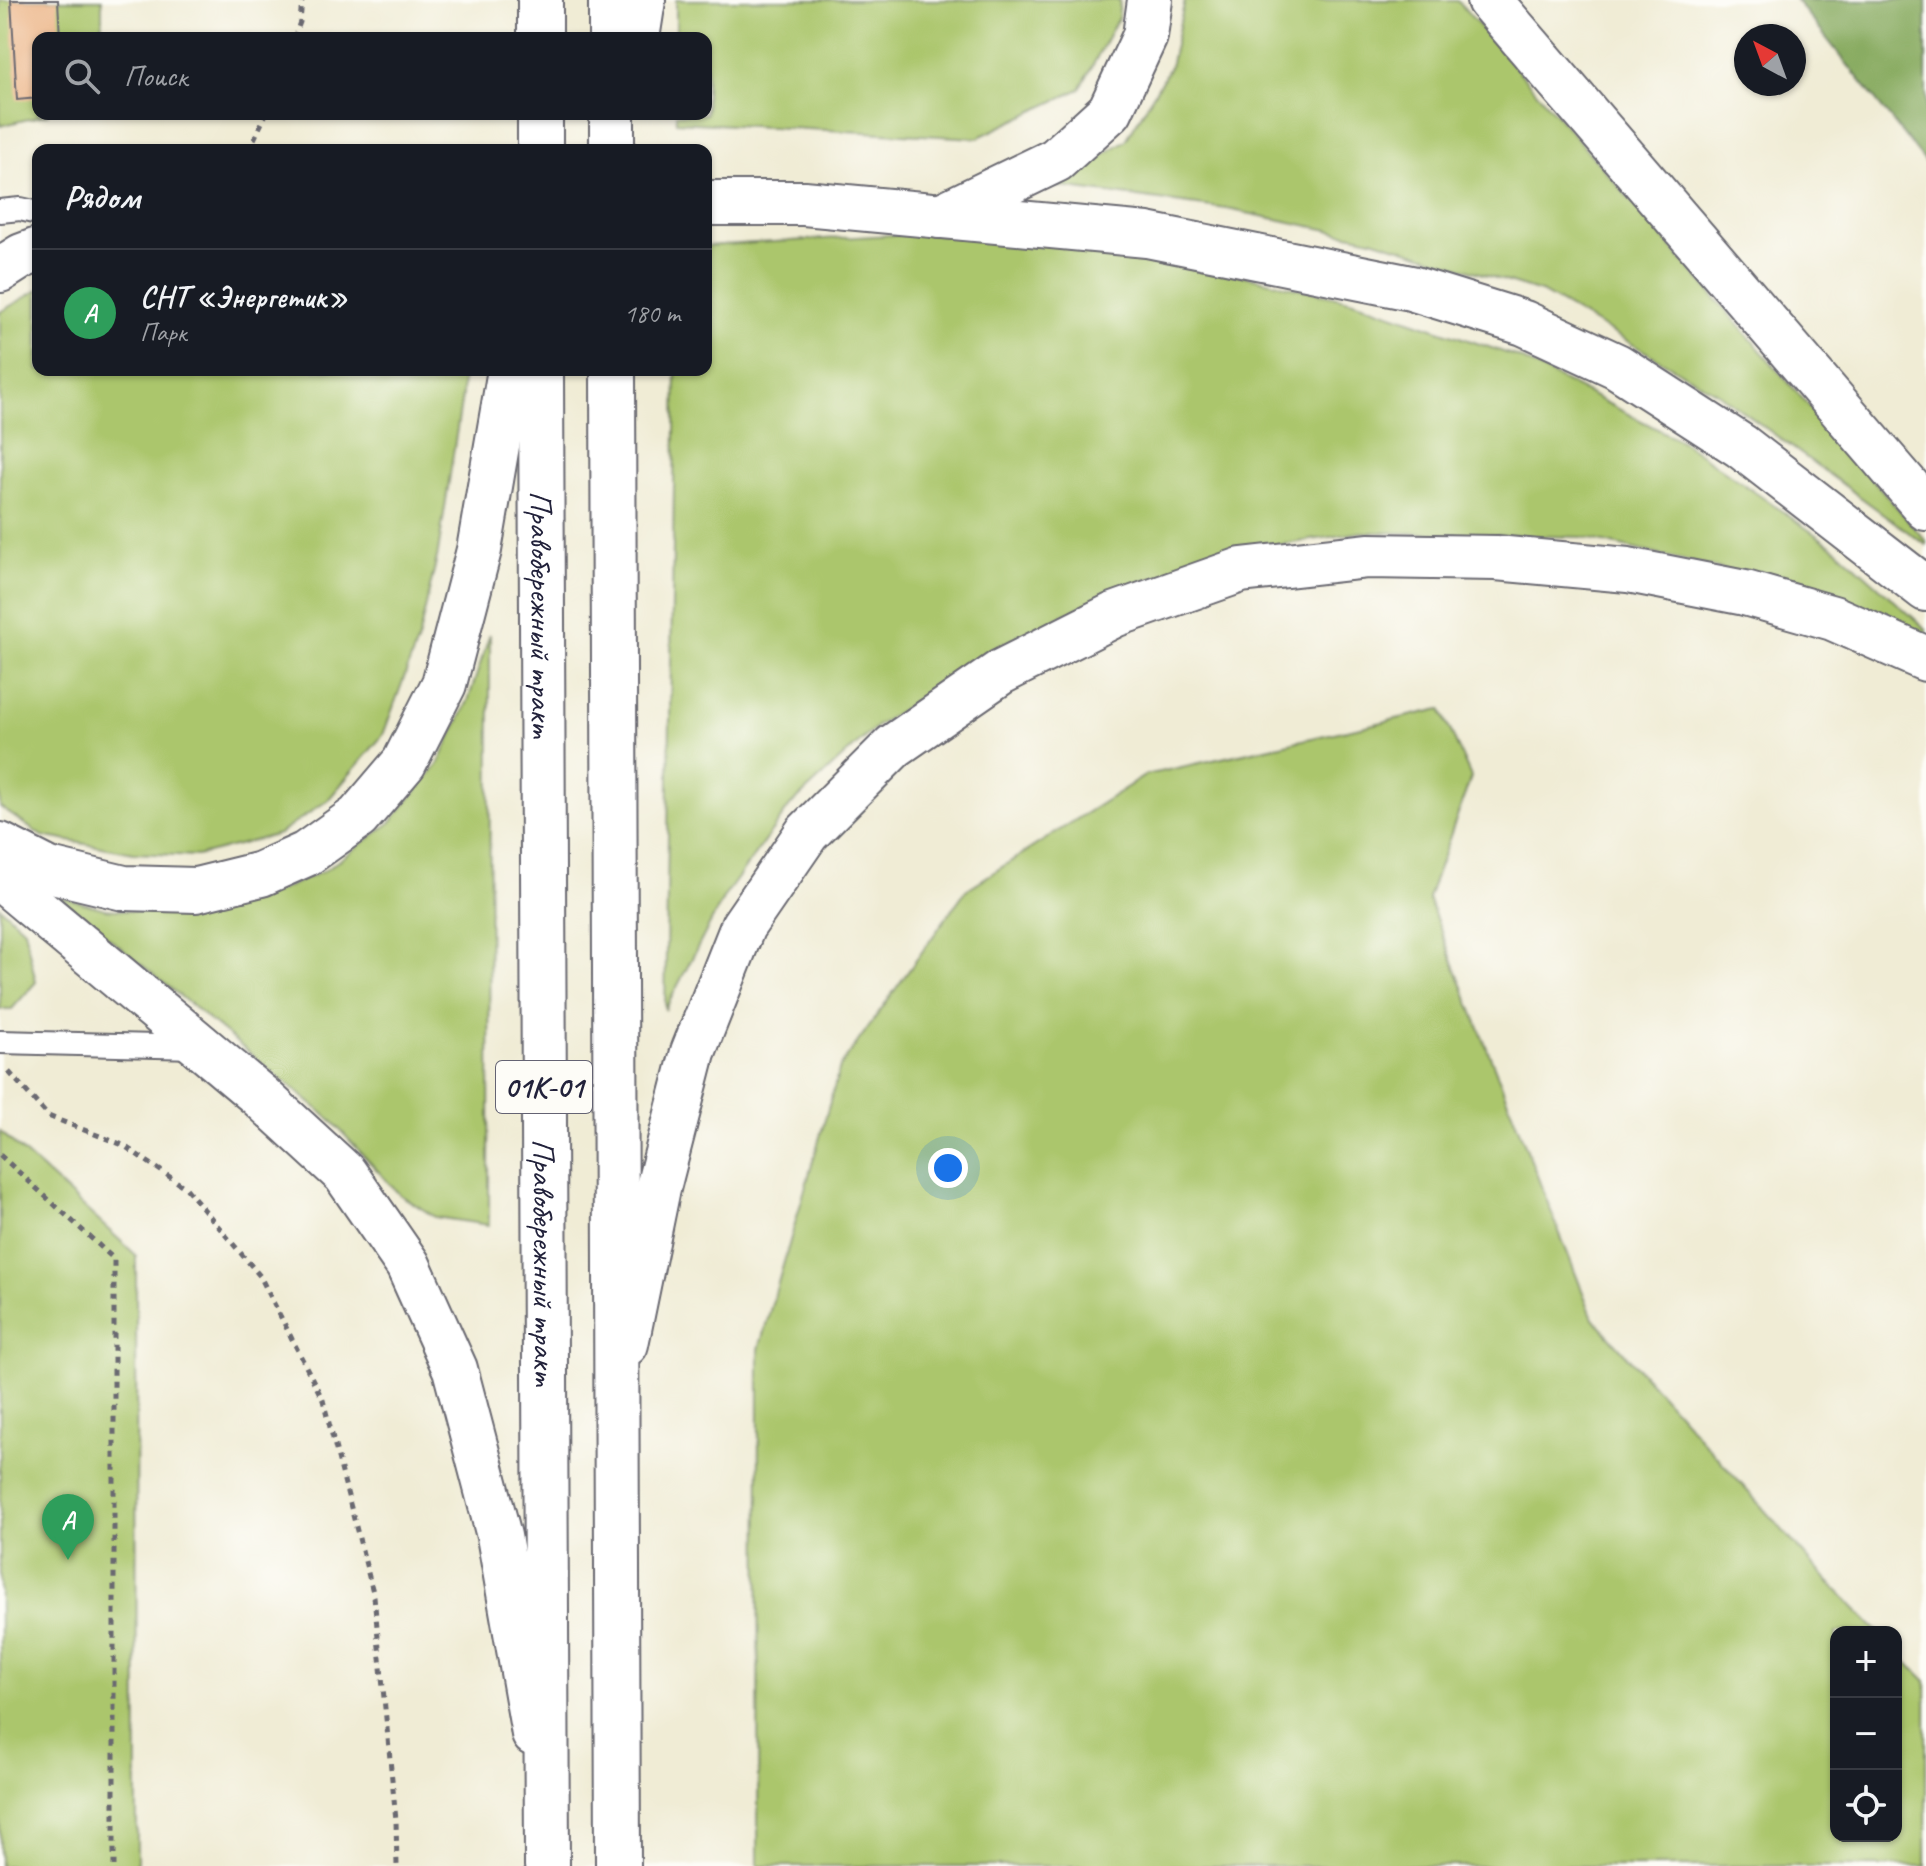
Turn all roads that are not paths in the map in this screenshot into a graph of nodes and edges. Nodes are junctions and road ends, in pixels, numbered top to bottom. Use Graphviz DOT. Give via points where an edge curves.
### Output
graph roads {
  1 [pos="540,0"];
  2 [pos="611,0"];
  3 [pos="643,0"];
  4 [pos="1150,0"];
  5 [pos="1489,0"];
  6 [pos="540,32"];
  7 [pos="611,32"];
  8 [pos="638,32"];
  9 [pos="540,120"];
  10 [pos="612,120"];
  11 [pos="624,120"];
  12 [pos="540,144"];
  13 [pos="612,144"];
  14 [pos="620,144"];
  15 [pos="712,203"];
  16 [pos="0,211"];
  17 [pos="32,212"];
  18 [pos="940,216"];
  19 [pos="32,252"];
  20 [pos="0,270"];
  21 [pos="509,376"];
  22 [pos="541,376"];
  23 [pos="613,376"];
  24 [pos="1926,508"];
  25 [pos="1926,589"];
  26 [pos="1926,659"];
  27 [pos="0,845"];
  28 [pos="0,878"];
  29 [pos="0,1042"];
  30 [pos="199,1047"];
  31 [pos="617,1385"];
  32 [pos="547,1804"];
  33 [pos="547,1866"];
  34 [pos="618,1866"];
  1 -- 6 [label="main road"];
  2 -- 7 [label="main road"];
  3 -- 8 [label="main road"];
  4 -- 18 [label="main road" via="1145,36 1110,111 1056,160"];
  5 -- 24 [label="main road"];
  9 -- 12 [label="main road"];
  10 -- 13 [label="main road"];
  11 -- 14 [label="main road"];
  15 -- 18 [label="main road" via="804,203"];
  16 -- 17 [label="lane"];
  18 -- 25 [label="main road" via="1147,235 1411,288 1524,323 1617,366 1741,446"];
  19 -- 20 [label="main road"];
  21 -- 27 [label="main road" via="479,550 444,684 404,763 358,817 284,864 196,890 124,888 49,870"];
  22 -- 32 [label="main road, Правобережный тракт / 01К-01"];
  23 -- 31 [label="main road, 01К-01"];
  26 -- 31 [label="main road" via="1833,618 1745,593 1628,570 1496,558 1368,556 1241,570 1114,615 1001,672 894,746 807,833 743,926 693,1052"];
  28 -- 30 [label="main road"];
  29 -- 30 [label="lane"];
  30 -- 32 [label="main road" via="345,1174 408,1265 455,1369 499,1536"];
  31 -- 34 [label="main road, 01К-01"];
  32 -- 33 [label="main road, Правобережный тракт / 01К-01"];
}
